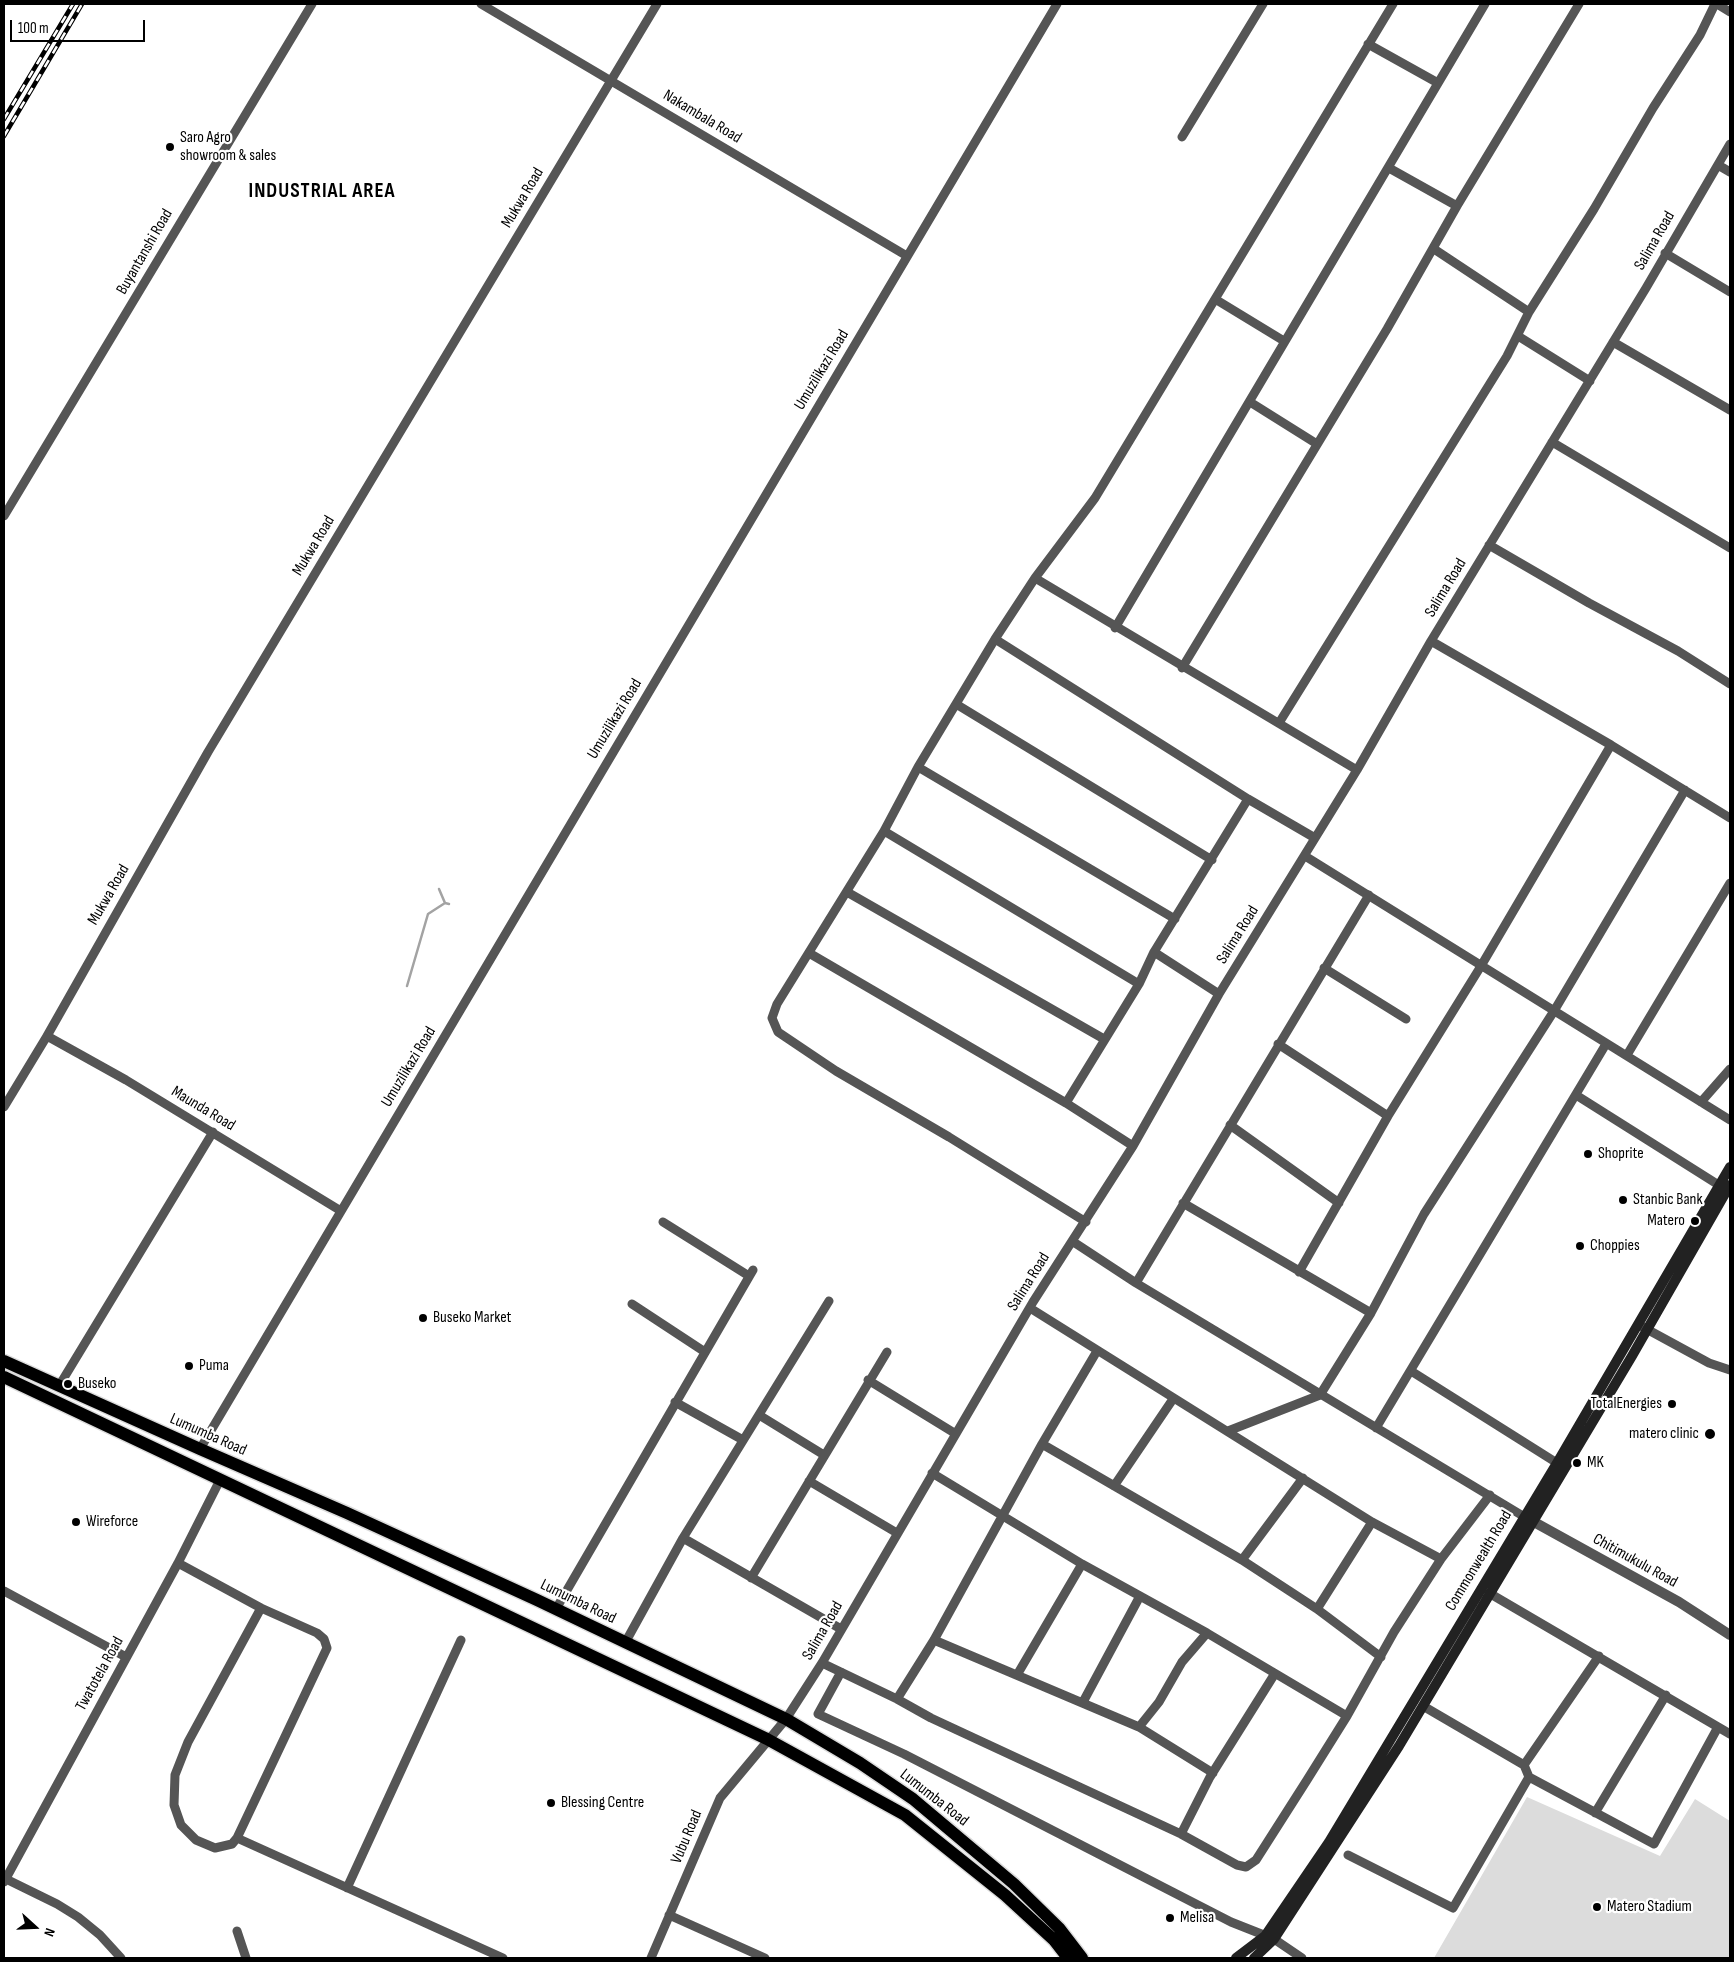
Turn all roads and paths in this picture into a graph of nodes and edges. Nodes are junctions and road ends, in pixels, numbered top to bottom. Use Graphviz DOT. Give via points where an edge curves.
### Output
graph roads {
  1 [pos="312,4"];
  2 [pos="481,4"];
  3 [pos="657,4"];
  4 [pos="1058,4"];
  5 [pos="1263,4"];
  6 [pos="1393,4"];
  7 [pos="1485,4"];
  8 [pos="1579,4"];
  9 [pos="1716,4"];
  10 [pos="1730,12"];
  11 [pos="1368,44"];
  12 [pos="611,80"];
  13 [pos="1438,83"];
  14 [pos="1182,137"];
  15 [pos="1730,144"];
  16 [pos="1718,165"];
  17 [pos="1389,168"];
  18 [pos="1730,172"];
  19 [pos="1457,206"];
  20 [pos="1434,249"];
  21 [pos="1666,253"];
  22 [pos="907,256"];
  23 [pos="1730,292"];
  24 [pos="1215,299"];
  25 [pos="1529,312"];
  26 [pos="1518,336"];
  27 [pos="1284,340"];
  28 [pos="1613,342"];
  29 [pos="1590,381"];
  30 [pos="1250,402"];
  31 [pos="1730,410"];
  32 [pos="1552,442"];
  33 [pos="1317,444"];
  34 [pos="4,516"];
  35 [pos="1489,545"];
  36 [pos="1730,548"];
  37 [pos="1034,578"];
  38 [pos="1116,628"];
  39 [pos="995,639"];
  40 [pos="1431,642"];
  41 [pos="1182,668"];
  42 [pos="1730,684"];
  43 [pos="956,704"];
  44 [pos="1279,723"];
  45 [pos="1611,746"];
  46 [pos="918,767"];
  47 [pos="1357,770"];
  48 [pos="1685,790"];
  49 [pos="1248,799"];
  50 [pos="1730,818"];
  51 [pos="884,831"];
  52 [pos="1315,838"];
  53 [pos="1305,856"];
  54 [pos="1212,860"];
  55 [pos="1730,882"];
  56 [pos="847,892"];
  57 [pos="1369,895"];
  58 [pos="1175,919"];
  59 [pos="1154,952"];
  60 [pos="809,953"];
  61 [pos="1481,966"];
  62 [pos="1324,968"];
  63 [pos="1138,984"];
  64 [pos="1219,994"];
  65 [pos="1554,1011"];
  66 [pos="1406,1019"];
  67 [pos="47,1036"];
  68 [pos="1104,1039"];
  69 [pos="1278,1044"];
  70 [pos="1606,1044"];
  71 [pos="1627,1055"];
  72 [pos="1730,1069"];
  73 [pos="1576,1095"];
  74 [pos="1702,1102"];
  75 [pos="1066,1103"];
  76 [pos="4,1107"];
  77 [pos="1388,1116"];
  78 [pos="1730,1120"];
  79 [pos="1230,1125"];
  80 [pos="213,1132"];
  81 [pos="1133,1146"];
  82 [pos="1730,1167"];
  83 [pos="1726,1187"];
  84 [pos="1339,1203"];
  85 [pos="1183,1204"];
  86 [pos="341,1211"];
  87 [pos="663,1222"];
  88 [pos="1086,1222"];
  89 [pos="1072,1241"];
  90 [pos="1299,1272"];
  91 [pos="1136,1283"];
  92 [pos="829,1301"];
  93 [pos="632,1304"];
  94 [pos="1030,1308"];
  95 [pos="1371,1314"];
  96 [pos="1643,1327"];
  97 [pos="1097,1351"];
  98 [pos="705,1352"];
  99 [pos="887,1352"];
  100 [pos="4,1360"];
  101 [pos="1730,1370"];
  102 [pos="1411,1371"];
  103 [pos="4,1377"];
  104 [pos="868,1380"];
  105 [pos="59,1386"];
  106 [pos="1320,1395"];
  107 [pos="1173,1399"];
  108 [pos="675,1402"];
  109 [pos="759,1415"];
  110 [pos="1376,1428"];
  111 [pos="1228,1431"];
  112 [pos="956,1434"];
  113 [pos="743,1440"];
  114 [pos="1042,1444"];
  115 [pos="200,1449"];
  116 [pos="824,1455"];
  117 [pos="1557,1463"];
  118 [pos="932,1473"];
  119 [pos="1303,1478"];
  120 [pos="220,1480"];
  121 [pos="808,1481"];
  122 [pos="1114,1486"];
  123 [pos="1490,1495"];
  124 [pos="1004,1515"];
  125 [pos="1528,1518"];
  126 [pos="1372,1522"];
  127 [pos="897,1532"];
  128 [pos="683,1538"];
  129 [pos="1441,1559"];
  130 [pos="1242,1560"];
  131 [pos="178,1563"];
  132 [pos="1082,1564"];
  133 [pos="751,1578"];
  134 [pos="4,1591"];
  135 [pos="1489,1593"];
  136 [pos="1140,1596"];
  137 [pos="261,1608"];
  138 [pos="556,1609"];
  139 [pos="1317,1609"];
  140 [pos="840,1630"];
  141 [pos="1207,1633"];
  142 [pos="1730,1635"];
  143 [pos="461,1640"];
  144 [pos="934,1640"];
  145 [pos="625,1643"];
  146 [pos="1599,1656"];
  147 [pos="126,1657"];
  148 [pos="1381,1657"];
  149 [pos="822,1663"];
  150 [pos="840,1672"];
  151 [pos="1017,1675"];
  152 [pos="1274,1675"];
  153 [pos="1666,1695"];
  154 [pos="897,1698"];
  155 [pos="1083,1702"];
  156 [pos="1423,1706"];
  157 [pos="1347,1716"];
  158 [pos="786,1719"];
  159 [pos="1718,1727"];
  160 [pos="1140,1728"];
  161 [pos="1730,1734"];
  162 [pos="767,1739"];
  163 [pos="1524,1765"];
  164 [pos="1213,1773"];
  165 [pos="1529,1777"];
  166 [pos="1595,1813"];
  167 [pos="1181,1834"];
  168 [pos="237,1838"];
  169 [pos="1348,1855"];
  170 [pos="5,1880"];
  171 [pos="347,1888"];
  172 [pos="669,1916"];
  173 [pos="238,1931"];
  174 [pos="1270,1937"];
  175 [pos="121,1958"];
  176 [pos="246,1958"];
  177 [pos="503,1958"];
  178 [pos="652,1958"];
  179 [pos="765,1958"];
  180 [pos="1068,1958"];
  181 [pos="1082,1958"];
  182 [pos="1236,1958"];
  183 [pos="1254,1958"];
  184 [pos="1302,1958"];
  1 -- 34 [label="street, Buyantanshi Road"];
  2 -- 12 [label="street, Nakambala Road"];
  3 -- 12 [label="street, Mukwa Road"];
  4 -- 22 [label="street, Umuzilikazi Road"];
  5 -- 14 [label="street"];
  6 -- 11 [label="street"];
  7 -- 13 [label="street"];
  8 -- 19 [label="street"];
  9 -- 10 [label="street"];
  9 -- 25 [label="street"];
  11 -- 13 [label="street"];
  11 -- 24 [label="street"];
  12 -- 22 [label="street, Nakambala Road"];
  12 -- 67 [label="street, Mukwa Road" via="208,752"];
  13 -- 17 [label="street"];
  15 -- 16 [label="street, Salima Road"];
  16 -- 18 [label="street"];
  16 -- 21 [label="street, Salima Road"];
  17 -- 19 [label="street"];
  17 -- 27 [label="street"];
  19 -- 20 [label="street"];
  20 -- 25 [label="street"];
  20 -- 33 [label="street"];
  21 -- 23 [label="street"];
  21 -- 28 [label="street, Salima Road"];
  22 -- 86 [label="street, Umuzilikazi Road"];
  24 -- 27 [label="street"];
  24 -- 37 [label="street" via="1095,498"];
  25 -- 26 [label="street"];
  26 -- 29 [label="street"];
  26 -- 44 [label="street"];
  27 -- 30 [label="street"];
  28 -- 29 [label="street, Salima Road"];
  28 -- 31 [label="street"];
  29 -- 32 [label="street, Salima Road"];
  30 -- 33 [label="street"];
  30 -- 38 [label="street"];
  32 -- 35 [label="street, Salima Road"];
  32 -- 36 [label="street"];
  33 -- 41 [label="street"];
  35 -- 40 [label="street, Salima Road"];
  35 -- 42 [label="street" via="1678,651"];
  37 -- 38 [label="street"];
  37 -- 39 [label="street"];
  38 -- 41 [label="street"];
  39 -- 43 [label="street"];
  39 -- 49 [label="street"];
  40 -- 45 [label="street"];
  40 -- 47 [label="street, Salima Road"];
  41 -- 44 [label="street"];
  43 -- 46 [label="street"];
  43 -- 54 [label="street"];
  44 -- 47 [label="street"];
  45 -- 48 [label="street"];
  45 -- 61 [label="street"];
  46 -- 51 [label="street"];
  46 -- 58 [label="street"];
  47 -- 52 [label="street, Salima Road"];
  48 -- 50 [label="street"];
  48 -- 65 [label="street"];
  49 -- 52 [label="street"];
  49 -- 54 [label="street"];
  51 -- 56 [label="street"];
  51 -- 63 [label="street"];
  52 -- 53 [label="street, Salima Road"];
  53 -- 57 [label="street"];
  53 -- 64 [label="street, Salima Road"];
  54 -- 58 [label="street"];
  55 -- 71 [label="street"];
  56 -- 60 [label="street"];
  56 -- 68 [label="street"];
  57 -- 61 [label="street"];
  57 -- 62 [label="street"];
  58 -- 59 [label="street"];
  59 -- 63 [label="street"];
  59 -- 64 [label="street"];
  60 -- 75 [label="street"];
  60 -- 88 [label="street" via="777,1004 772,1018 778,1032 836,1071"];
  61 -- 65 [label="street"];
  61 -- 77 [label="street"];
  62 -- 66 [label="street"];
  62 -- 69 [label="street"];
  63 -- 68 [label="street"];
  64 -- 81 [label="street, Salima Road"];
  65 -- 70 [label="street"];
  65 -- 95 [label="street" via="1424,1214"];
  67 -- 76 [label="street, Mukwa Road"];
  67 -- 80 [label="street, Maunda Road"];
  68 -- 75 [label="street"];
  69 -- 77 [label="street"];
  69 -- 79 [label="street"];
  70 -- 71 [label="street"];
  70 -- 73 [label="street"];
  71 -- 74 [label="street"];
  72 -- 74 [label="street"];
  73 -- 83 [label="street"];
  73 -- 102 [label="street"];
  74 -- 78 [label="street"];
  75 -- 81 [label="street"];
  77 -- 84 [label="street"];
  79 -- 84 [label="street"];
  79 -- 85 [label="street"];
  80 -- 86 [label="street, Maunda Road"];
  80 -- 105 [label="street"];
  81 -- 88 [label="street, Salima Road"];
  82 -- 83 [label="main road, Commonwealth Road"];
  83 -- 96 [label="main road, Commonwealth Road"];
  84 -- 90 [label="street"];
  85 -- 90 [label="street"];
  85 -- 91 [label="street"];
  86 -- 115 [label="street, Umuzilikazi Road"];
  87 -- 98 [label="street" via="751,1273"];
  88 -- 89 [label="street, Salima Road"];
  89 -- 91 [label="street"];
  89 -- 94 [label="street, Salima Road"];
  90 -- 95 [label="street"];
  91 -- 106 [label="street"];
  92 -- 109 [label="street"];
  93 -- 98 [label="street"];
  94 -- 97 [label="street"];
  94 -- 112 [label="street, Salima Road"];
  95 -- 106 [label="street"];
  96 -- 101 [label="street" via="1709,1363"];
  96 -- 117 [label="main road, Commonwealth Road"];
  96 -- 125 [label="main road, Commonwealth Road"];
  97 -- 107 [label="street"];
  97 -- 114 [label="street"];
  98 -- 108 [label="street"];
  99 -- 104 [label="street"];
  100 -- 105 [label="main road, Lumumba Road"];
  102 -- 110 [label="street"];
  102 -- 117 [label="street"];
  103 -- 120 [label="main road, Lumumba Road"];
  104 -- 112 [label="street"];
  104 -- 116 [label="street"];
  105 -- 115 [label="main road, Lumumba Road"];
  106 -- 110 [label="street"];
  106 -- 111 [label="street"];
  107 -- 111 [label="street"];
  107 -- 122 [label="street"];
  108 -- 113 [label="street"];
  108 -- 138 [label="street"];
  109 -- 113 [label="street"];
  109 -- 116 [label="street"];
  110 -- 123 [label="street"];
  111 -- 119 [label="street"];
  112 -- 118 [label="street, Salima Road"];
  113 -- 128 [label="street"];
  114 -- 122 [label="street"];
  114 -- 124 [label="street"];
  115 -- 138 [label="main road, Lumumba Road"];
  116 -- 121 [label="street"];
  117 -- 125 [label="main road, Commonwealth Road"];
  118 -- 124 [label="street"];
  118 -- 127 [label="street, Salima Road"];
  119 -- 126 [label="street"];
  119 -- 130 [label="street"];
  120 -- 131 [label="street, Twatotela Road"];
  120 -- 162 [label="main road, Lumumba Road"];
  121 -- 127 [label="street"];
  121 -- 133 [label="street"];
  122 -- 130 [label="street"];
  123 -- 125 [label="street"];
  123 -- 129 [label="street"];
  124 -- 132 [label="street"];
  124 -- 144 [label="street"];
  125 -- 135 [label="main road, Commonwealth Road"];
  125 -- 142 [label="street, Chitimukulu Road" via="1680,1602"];
  125 -- 174 [label="main road, Commonwealth Road"];
  126 -- 129 [label="street"];
  126 -- 139 [label="street"];
  127 -- 140 [label="street, Salima Road"];
  128 -- 133 [label="street"];
  128 -- 145 [label="street"];
  129 -- 148 [label="street"];
  130 -- 139 [label="street"];
  131 -- 137 [label="street"];
  131 -- 147 [label="street, Twatotela Road"];
  132 -- 136 [label="street"];
  132 -- 151 [label="street"];
  133 -- 140 [label="street"];
  134 -- 147 [label="street"];
  135 -- 146 [label="street"];
  135 -- 156 [label="main road, Commonwealth Road"];
  136 -- 141 [label="street"];
  136 -- 155 [label="street"];
  137 -- 168 [label="street" via="317,1633 328,1648"];
  137 -- 168 [label="street" via="188,1742 175,1775 174,1805 186,1832 215,1848 232,1844"];
  138 -- 145 [label="main road, Lumumba Road"];
  139 -- 148 [label="street"];
  140 -- 149 [label="street, Salima Road"];
  141 -- 152 [label="street"];
  141 -- 160 [label="street" via="1182,1662"];
  143 -- 171 [label="street"];
  144 -- 151 [label="street"];
  144 -- 154 [label="street"];
  145 -- 158 [label="main road, Lumumba Road"];
  146 -- 153 [label="street"];
  146 -- 163 [label="street"];
  147 -- 170 [label="street, Twatotela Road"];
  148 -- 157 [label="street"];
  149 -- 150 [label="street"];
  149 -- 158 [label="street, Salima Road"];
  150 -- 154 [label="street"];
  150 -- 174 [label="street" via="818,1714 904,1754 1231,1922"];
  151 -- 155 [label="street"];
  152 -- 157 [label="street"];
  152 -- 164 [label="street"];
  153 -- 159 [label="street"];
  153 -- 166 [label="street"];
  154 -- 167 [label="street" via="931,1718"];
  155 -- 160 [label="street"];
  156 -- 163 [label="street"];
  156 -- 174 [label="main road, Commonwealth Road" via="1335,1848"];
  157 -- 167 [label="street" via="1256,1860 1246,1867 1237,1865"];
  158 -- 162 [label="street, Salima Road"];
  158 -- 181 [label="main road, Lumumba Road" via="913,1799 1014,1884 1058,1928"];
  159 -- 161 [label="street"];
  159 -- 166 [label="street" via="1654,1844"];
  160 -- 164 [label="street"];
  162 -- 172 [label="street, Vubu Road" via="720,1798"];
  162 -- 180 [label="main road, Lumumba Road" via="905,1814 1005,1895 1054,1940"];
  163 -- 165 [label="street"];
  164 -- 167 [label="street"];
  165 -- 166 [label="street"];
  165 -- 169 [label="street" via="1453,1908"];
  168 -- 171 [label="street"];
  170 -- 175 [label="street" via="58,1904 78,1917"];
  171 -- 177 [label="street"];
  172 -- 178 [label="street, Vubu Road"];
  172 -- 179 [label="street"];
  173 -- 176 [label="street"];
  174 -- 182 [label="main road, Commonwealth Road"];
  174 -- 183 [label="main road, Commonwealth Road"];
  174 -- 184 [label="street"];
}
